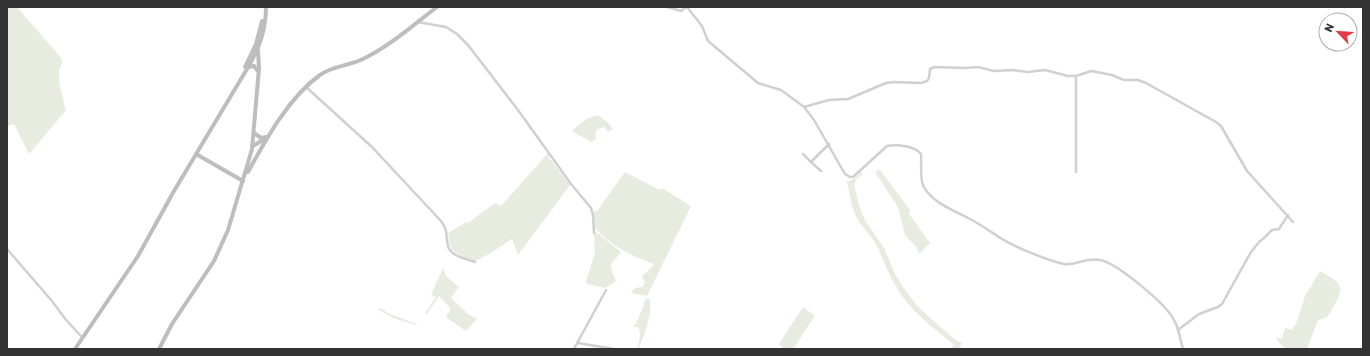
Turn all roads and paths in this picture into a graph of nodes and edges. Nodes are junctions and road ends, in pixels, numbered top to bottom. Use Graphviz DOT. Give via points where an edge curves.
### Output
graph roads {
  1 [pos="265,7"];
  2 [pos="437,7"];
  3 [pos="667,7"];
  4 [pos="686,7"];
  5 [pos="417,22"];
  6 [pos="256,44"];
  7 [pos="258,49"];
  8 [pos="254,56"];
  9 [pos="249,67"];
  10 [pos="258,71"];
  11 [pos="1076,76"];
  12 [pos="306,87"];
  13 [pos="235,89"];
  14 [pos="804,108"];
  15 [pos="254,133"];
  16 [pos="269,136"];
  17 [pos="829,144"];
  18 [pos="253,148"];
  19 [pos="262,149"];
  20 [pos="196,154"];
  21 [pos="803,154"];
  22 [pos="812,162"];
  23 [pos="821,171"];
  24 [pos="1076,172"];
  25 [pos="243,181"];
  26 [pos="1288,215"];
  27 [pos="1293,222"];
  28 [pos="594,233"];
  29 [pos="7,249"];
  30 [pos="475,262"];
  31 [pos="606,290"];
  32 [pos="1178,330"];
  33 [pos="82,338"];
  34 [pos="578,342"];
  35 [pos="75,349"];
  36 [pos="159,349"];
  37 [pos="574,349"];
  38 [pos="614,349"];
  39 [pos="1183,349"];
  1 -- 6 [label="main road"];
  1 -- 7 [label="main road"];
  2 -- 5 [label="main road"];
  3 -- 4 [label="street" via="681,11"];
  4 -- 14 [label="street" via="702,26 708,41 758,83 781,90"];
  5 -- 12 [label="main road" via="373,53 321,74"];
  5 -- 28 [label="street" via="446,27 468,45 591,208"];
  6 -- 8 [label="main road"];
  6 -- 13 [label="main road"];
  7 -- 8 [label="main road"];
  7 -- 10 [label="main road"];
  8 -- 9 [label="main road"];
  8 -- 10 [label="main road"];
  9 -- 10 [label="main road" via="254,66"];
  9 -- 13 [label="main road"];
  10 -- 15 [label="main road"];
  11 -- 14 [label="street" via="1045,70 1028,72 994,71 978,67 936,67 930,69 929,78 921,83 894,82 848,99 829,100"];
  11 -- 24 [label="street"];
  11 -- 26 [label="street" via="1095,71 1124,80 1138,80 1216,122 1221,126 1247,171"];
  12 -- 16 [label="main road" via="286,109"];
  12 -- 30 [label="street" via="372,147 441,221 447,231 451,251"];
  13 -- 20 [label="main road"];
  14 -- 17 [label="street"];
  15 -- 16 [label="main road" via="261,138"];
  15 -- 18 [label="main road"];
  16 -- 18 [label="main road"];
  16 -- 19 [label="main road"];
  17 -- 22 [label="street"];
  17 -- 32 [label="street" via="850,177 888,146 914,149 921,154 923,186 929,194 953,212 968,218 1003,240 1054,261 1071,264 1091,259 1102,260 1115,266 1168,310"];
  18 -- 19 [label="main road" via="256,151"];
  18 -- 25 [label="main road"];
  19 -- 25 [label="main road"];
  20 -- 25 [label="main road"];
  20 -- 33 [label="main road" via="138,256"];
  21 -- 22 [label="street"];
  22 -- 23 [label="street"];
  25 -- 36 [label="main road" via="221,247"];
  26 -- 27 [label="street"];
  26 -- 32 [label="street" via="1279,228 1272,230 1250,252 1222,304 1199,314"];
  29 -- 33 [label="street"];
  31 -- 34 [label="street"];
  32 -- 39 [label="street"];
  33 -- 35 [label="main road"];
  34 -- 37 [label="street"];
  34 -- 38 [label="street"];
}
